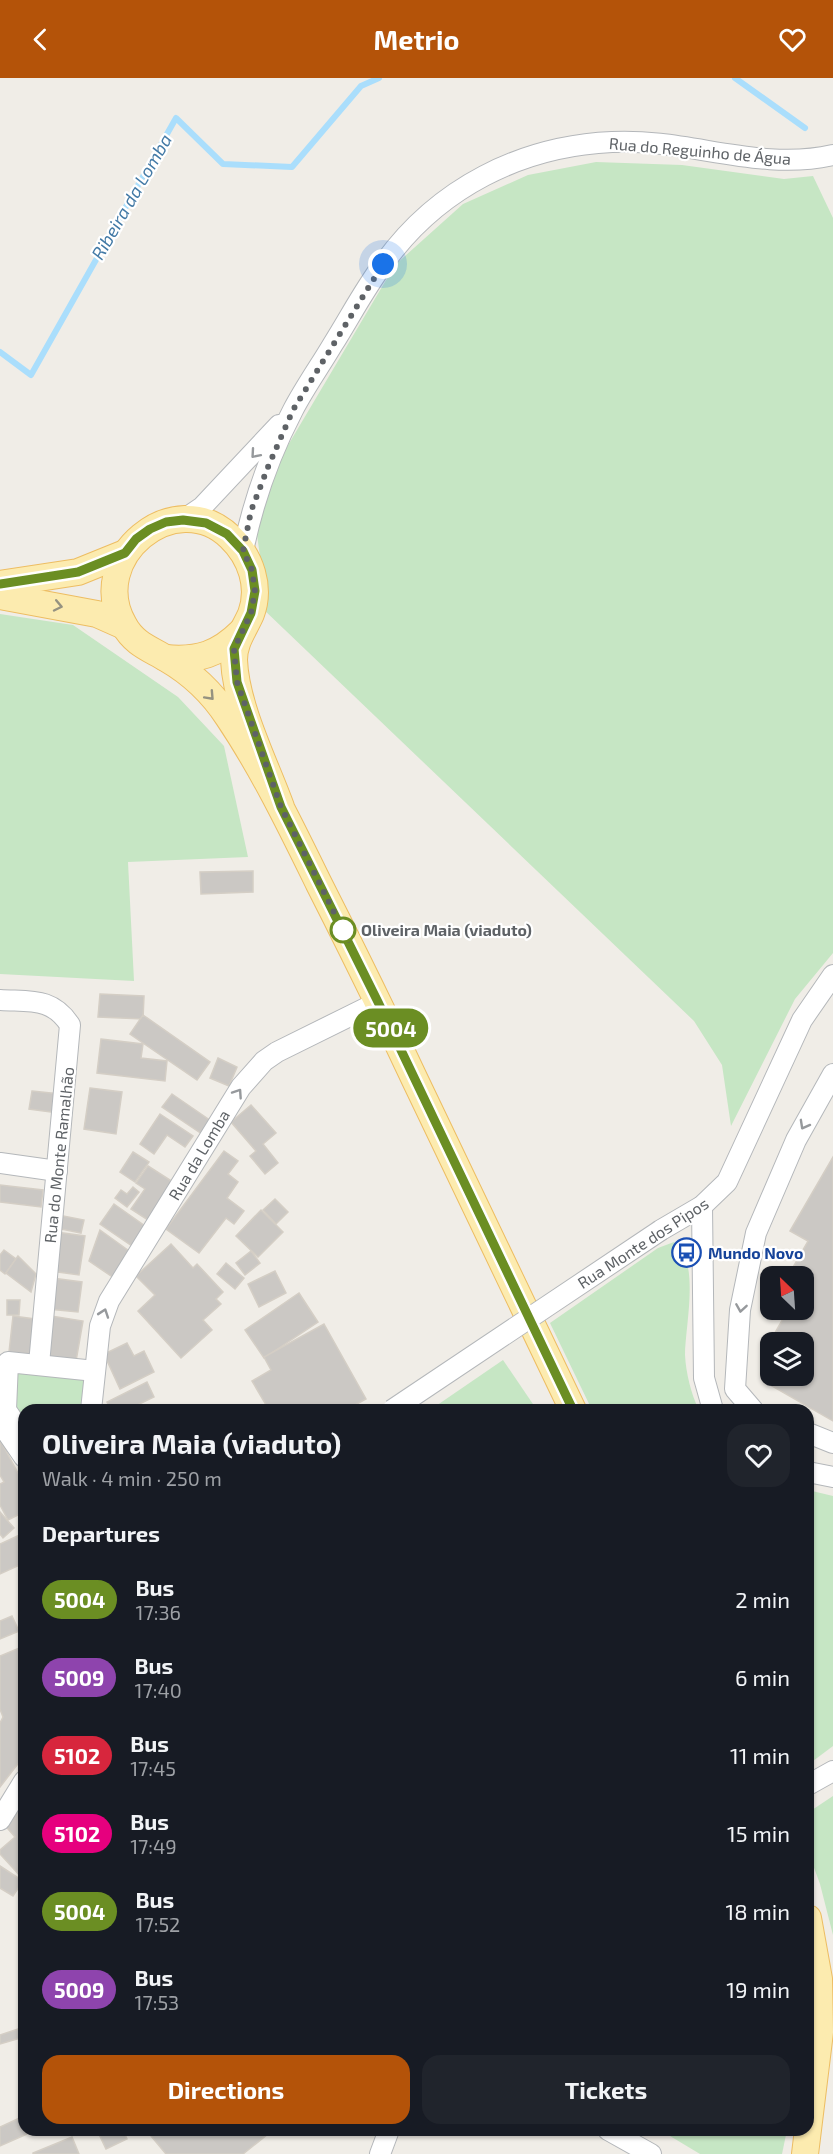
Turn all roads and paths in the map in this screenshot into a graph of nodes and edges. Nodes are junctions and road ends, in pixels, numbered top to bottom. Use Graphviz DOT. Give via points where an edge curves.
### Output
graph roads {
  1 [pos="833,155"];
  2 [pos="293,410"];
  3 [pos="183,520"];
  4 [pos="243,551"];
  5 [pos="125,553"];
  6 [pos="0,584"];
  7 [pos="0,596"];
  8 [pos="124,626"];
  9 [pos="241,632"];
  10 [pos="166,658"];
  11 [pos="281,807"];
  12 [pos="833,975"];
  13 [pos="0,999"];
  14 [pos="378,1002"];
  15 [pos="833,1074"];
  16 [pos="0,1163"];
  17 [pos="57,1171"];
  18 [pos="702,1206"];
  19 [pos="39,1364"];
  20 [pos="95,1371"];
  21 [pos="92,1404"];
  22 [pos="401,1404"];
  23 [pos="570,1404"];
  24 [pos="711,1404"];
  25 [pos="748,1404"];
  26 [pos="0,1422"];
  27 [pos="18,1427"];
  28 [pos="814,1435"];
  29 [pos="833,1443"];
  30 [pos="18,1448"];
  31 [pos="814,1473"];
  32 [pos="833,1477"];
  33 [pos="833,1771"];
  34 [pos="814,1782"];
  35 [pos="18,1791"];
  36 [pos="0,1820"];
  37 [pos="814,1951"];
  38 [pos="814,2081"];
  39 [pos="387,2136"];
  40 [pos="619,2136"];
  41 [pos="807,2136"];
  42 [pos="380,2154"];
  43 [pos="651,2154"];
  44 [pos="805,2154"];
  1 -- 2 [label="street, Rua do Reguinho de Água" via="790,161 615,141 570,145 527,156 493,171 440,203 401,241"];
  2 -- 3 [label="street, Rua do Reguinho de Água, one-way" via="246,463 202,507"];
  2 -- 4 [label="street, Rua do Reguinho de Água" via="251,511"];
  3 -- 4 [label="main road" via="206,523 227,534"];
  3 -- 5 [label="main road" via="150,529"];
  4 -- 9 [label="main road" via="252,570 255,591 251,613"];
  5 -- 6 [label="main road" via="78,572"];
  5 -- 8 [label="main road" via="114,590"];
  7 -- 8 [label="main road, one-way" via="97,614"];
  8 -- 10 [label="main road" via="149,651"];
  9 -- 10 [label="main road" via="226,647 207,656 187,660"];
  9 -- 11 [label="main road" via="234,649 237,682"];
  10 -- 11 [label="main road, one-way" via="213,698"];
  11 -- 14 [label="main road"];
  12 -- 18 [label="street, Rua Monte dos Pipos" via="802,1020 727,1182"];
  13 -- 17 [label="street, Rua do Monte Ramalhão" via="49,1004 61,1011 70,1025"];
  20 -- 14 [label="street, Rua da Lomba, one-way" via="100,1326 108,1301 241,1086 277,1052"];
  14 -- 23 [label="main road"];
  15 -- 25 [label="street, one-way" via="796,1140 756,1233 740,1310 735,1389"];
  16 -- 17 [label="street"];
  17 -- 19 [label="street, Rua do Monte Ramalhão"];
  18 -- 22 [label="street, Rua Monte dos Pipos, bridge"];
  18 -- 24 [label="street" via="704,1378"];
  19 -- 20 [label="street"];
  19 -- 27 [label="street" via="8,1362 6,1410"];
  20 -- 21 [label="street, Rua da Lomba"];
  26 -- 30 [label="street"];
  28 -- 29 [label="street"];
  31 -- 32 [label="street"];
  33 -- 34 [label="street"];
  35 -- 36 [label="street"];
  37 -- 38 [label="main road" via="820,2032"];
  39 -- 42 [label="street"];
  40 -- 43 [label="street"];
  41 -- 44 [label="main road"];
}
